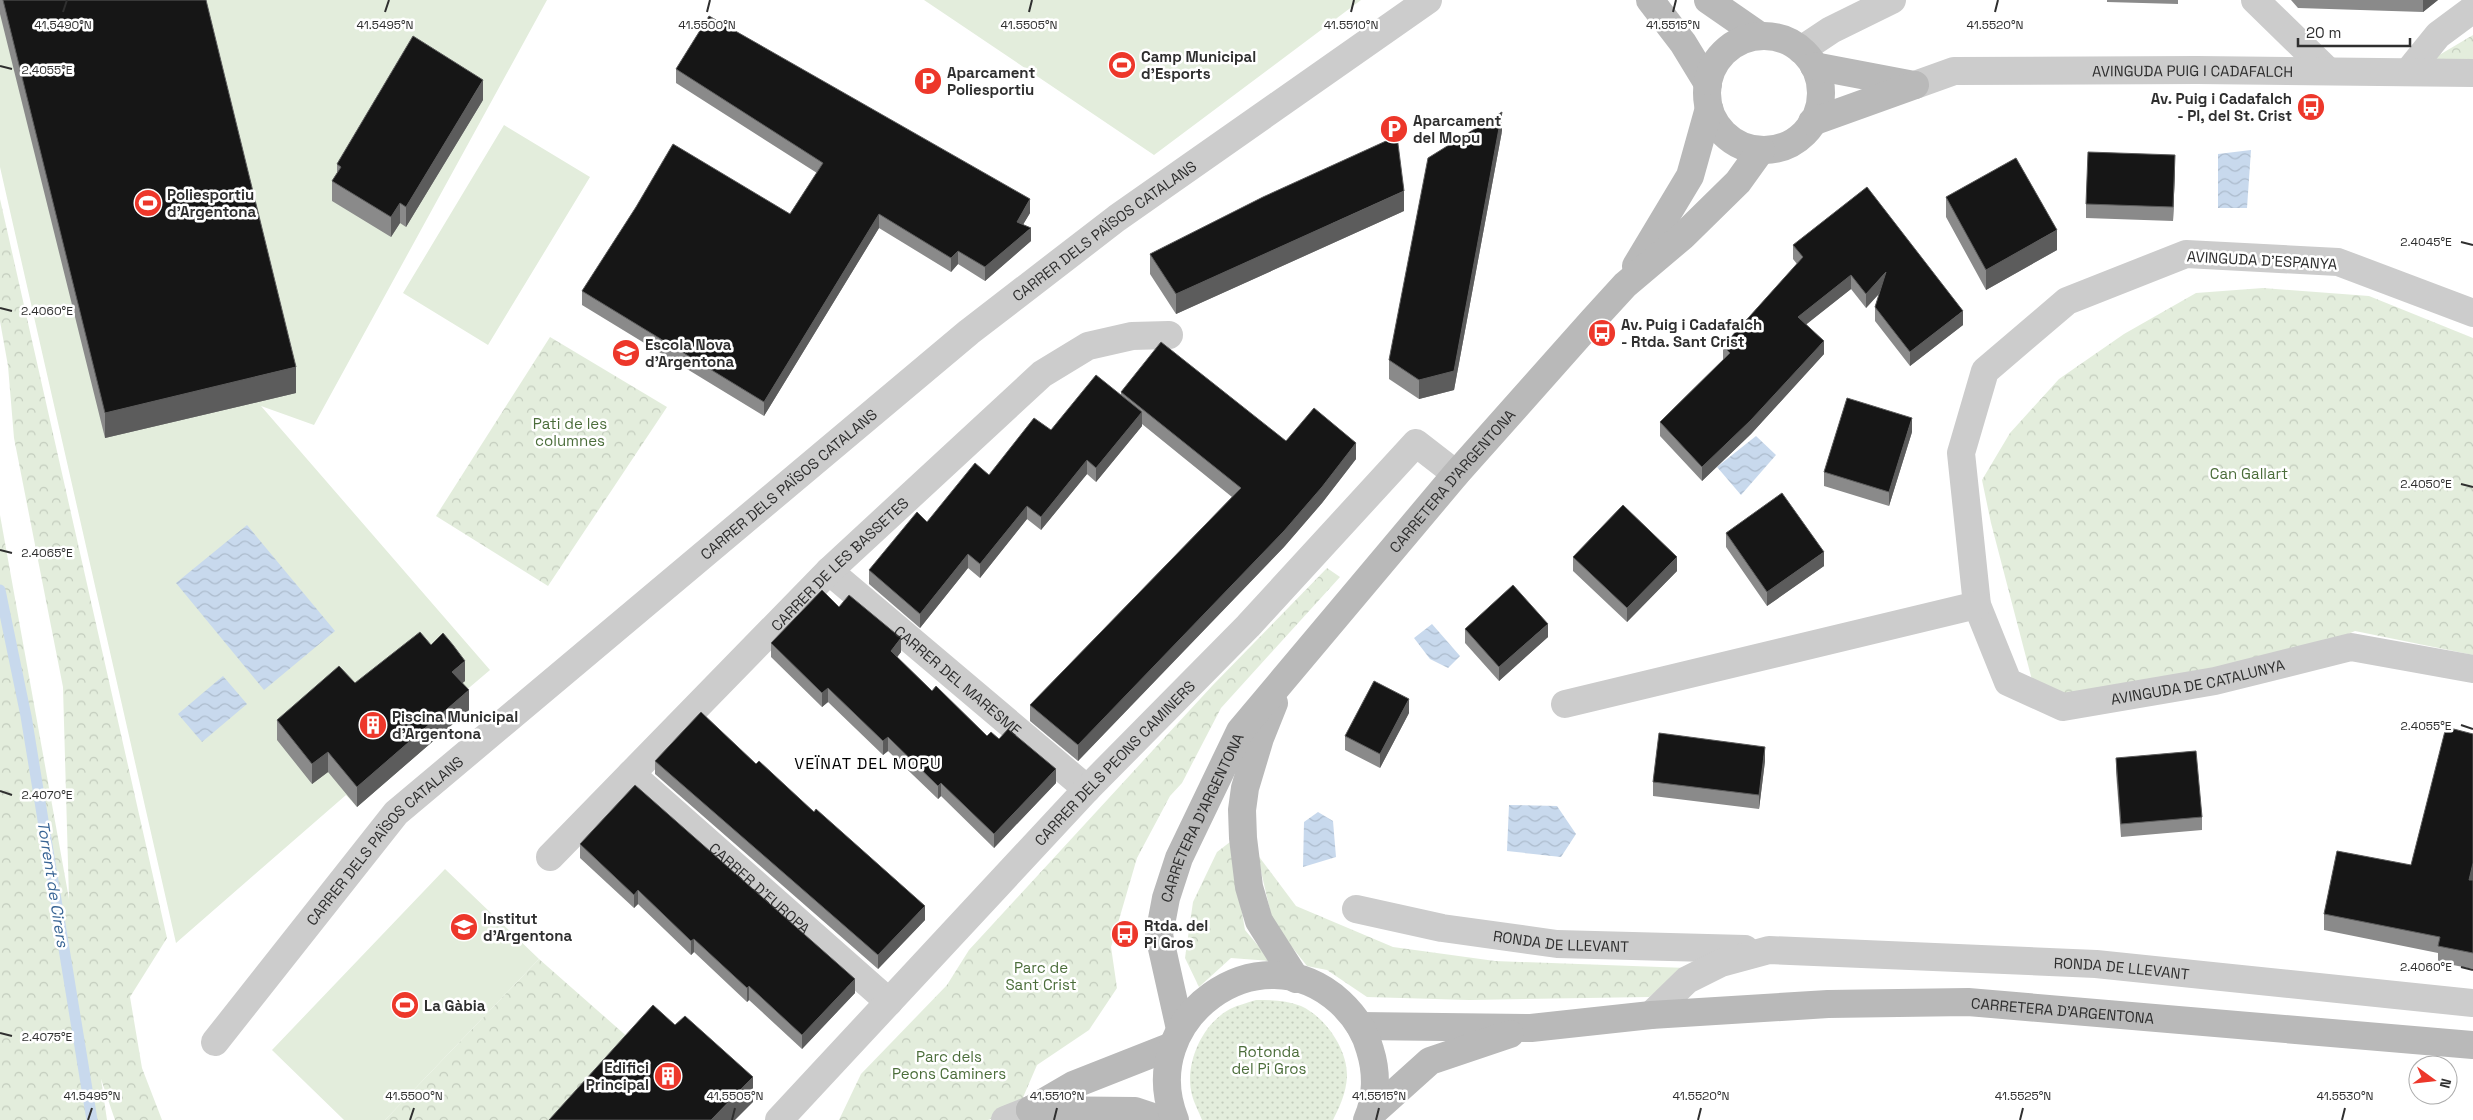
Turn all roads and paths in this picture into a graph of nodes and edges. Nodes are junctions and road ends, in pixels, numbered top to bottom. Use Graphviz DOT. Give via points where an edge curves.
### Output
graph roads {
  1 [pos="1428,0"];
  2 [pos="1650,0"];
  3 [pos="1708,0"];
  4 [pos="1892,0"];
  5 [pos="2255,0"];
  6 [pos="2473,9"];
  7 [pos="1760,36"];
  8 [pos="1807,58"];
  9 [pos="2328,71"];
  10 [pos="2408,72"];
  11 [pos="2473,73"];
  12 [pos="1915,85"];
  13 [pos="1708,96"];
  14 [pos="1812,122"];
  15 [pos="1762,150"];
  16 [pos="1625,285"];
  17 [pos="2473,313"];
  18 [pos="1169,334"];
  19 [pos="1456,474"];
  20 [pos="829,571"];
  21 [pos="1977,605"];
  22 [pos="2473,669"];
  23 [pos="1284,680"];
  24 [pos="1565,704"];
  25 [pos="631,774"];
  26 [pos="1087,789"];
  27 [pos="550,858"];
  28 [pos="1356,909"];
  29 [pos="1769,950"];
  30 [pos="1296,978"];
  31 [pos="889,1002"];
  32 [pos="2473,1003"];
  33 [pos="1651,1016"];
  34 [pos="1360,1026"];
  35 [pos="1531,1028"];
  36 [pos="1176,1038"];
  37 [pos="215,1042"];
  38 [pos="2473,1045"];
  39 [pos="1018,1115"];
  40 [pos="1368,1117"];
  41 [pos="779,1120"];
  42 [pos="1162,1120"];
  43 [pos="1175,1120"];
  1 -- 37 [label="street, CARRER DELS PAÏSOS CATALANS" via="1117,218 977,326 396,813"];
  2 -- 13 [label="street" via="1683,43"];
  3 -- 7 [label="street"];
  4 -- 8 [label="street" via="1831,30"];
  5 -- 9 [label="street"];
  6 -- 10 [label="street" via="2438,35"];
  7 -- 8 [label="street" via="1782,39"];
  7 -- 13 [label="street" via="1726,51 1711,72"];
  8 -- 12 [label="street"];
  8 -- 14 [label="street" via="1819,79 1818,109"];
  9 -- 10 [label="street, AVINGUDA PUIG I CADAFALCH"];
  9 -- 12 [label="street, AVINGUDA PUIG I CADAFALCH" via="1954,71"];
  10 -- 11 [label="street, AVINGUDA PUIG I CADAFALCH"];
  12 -- 14 [label="street"];
  13 -- 15 [label="street" via="1713,119 1728,138"];
  13 -- 16 [label="street, CARRETERA D'ARGENTONA" via="1690,176"];
  14 -- 15 [label="street" via="1796,140 1785,146"];
  15 -- 16 [label="street, CARRETERA D'ARGENTONA" via="1738,182"];
  16 -- 19 [label="street, CARRETERA D'ARGENTONA"];
  17 -- 21 [label="street, AVINGUDA D'ESPANYA" via="2338,262 2186,254 2067,300 1986,371 1961,453"];
  18 -- 20 [label="street, CARRER DE LES BASSETES" via="1132,336 1088,346 1042,374"];
  19 -- 23 [label="street, CARRETERA D'ARGENTONA"];
  19 -- 26 [label="street, CARRER DELS PEONS CAMINERS" via="1416,443 1248,626"];
  20 -- 25 [label="street, CARRER DE LES BASSETES"];
  20 -- 26 [label="street, CARRER DEL MARESME"];
  21 -- 22 [label="street, AVINGUDA DE CATALUNYA" via="2008,682 2063,707 2215,681 2351,647"];
  21 -- 24 [label="street"];
  23 -- 30 [label="street, CARRETERA D'ARGENTONA" via="1260,738 1245,788 1243,838 1249,887 1259,921"];
  23 -- 36 [label="street, CARRETERA D'ARGENTONA" via="1240,731 1179,858 1166,898 1159,935"];
  25 -- 27 [label="street, CARRER DE LES BASSETES"];
  25 -- 31 [label="street, CARRER D'EUROPA"];
  26 -- 31 [label="street, CARRER DELS PEONS CAMINERS"];
  28 -- 29 [label="street, RONDA DE LLEVANT" via="1442,928 1557,944"];
  29 -- 32 [label="street, RONDA DE LLEVANT" via="2096,964"];
  29 -- 33 [label="street, RONDA DE LLEVANT" via="1721,963 1687,980"];
  30 -- 34 [label="street" via="1333,996"];
  30 -- 36 [label="street" via="1264,976 1232,983 1193,1011"];
  31 -- 41 [label="street, CARRER DELS PEONS CAMINERS"];
  33 -- 35 [label="street, CARRETERA D'ARGENTONA"];
  33 -- 38 [label="street, CARRETERA D'ARGENTONA" via="1828,1004 1968,1002"];
  34 -- 35 [label="street"];
  34 -- 40 [label="street" via="1375,1069"];
  35 -- 40 [label="street" via="1430,1061"];
  36 -- 39 [label="street" via="1073,1085"];
  36 -- 43 [label="street" via="1167,1086"];
  39 -- 42 [label="street" via="1135,1111"];
}
